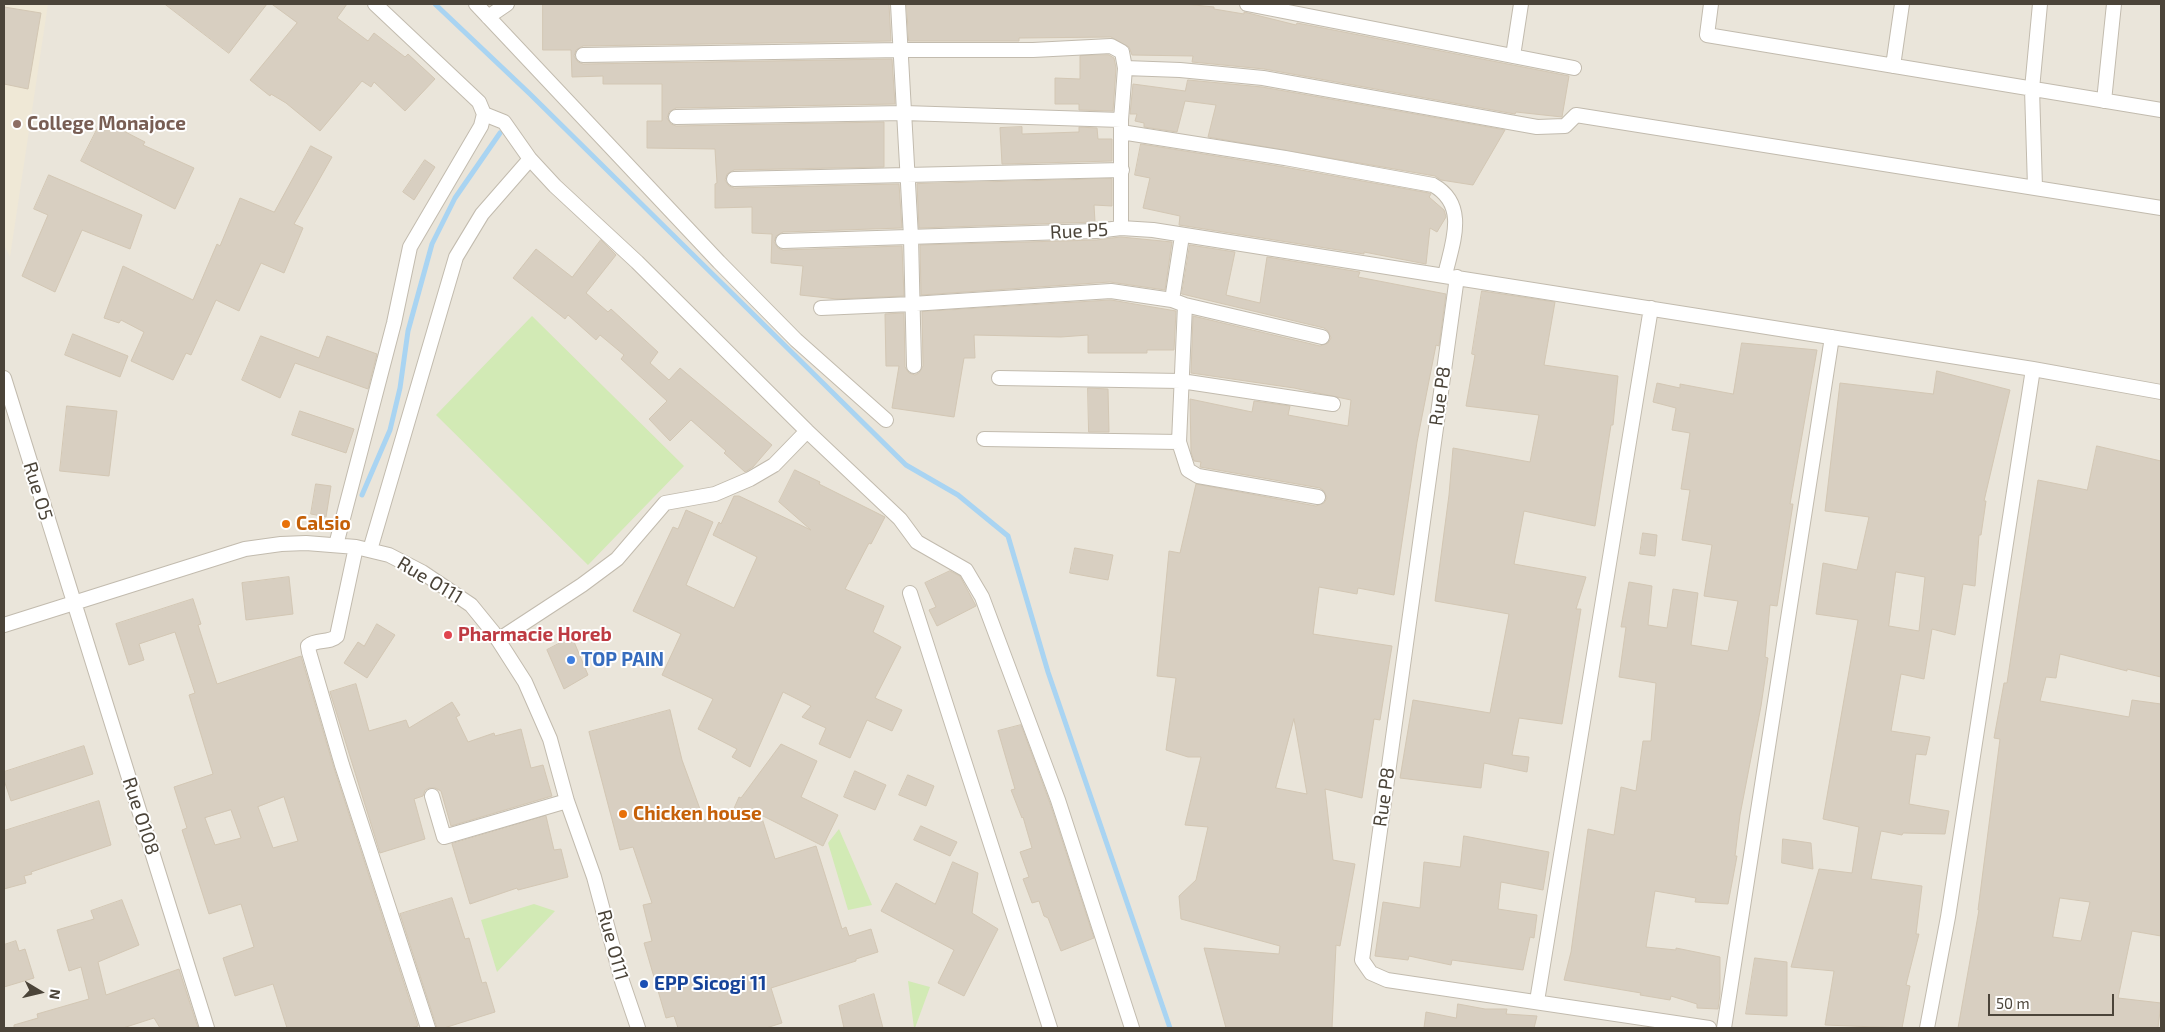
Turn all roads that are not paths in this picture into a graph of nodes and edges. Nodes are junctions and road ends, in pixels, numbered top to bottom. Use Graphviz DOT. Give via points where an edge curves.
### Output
graph roads {
  1 [pos="375,4"];
  2 [pos="476,4"];
  3 [pos="507,4"];
  4 [pos="898,4"];
  5 [pos="1247,4"];
  6 [pos="1521,4"];
  7 [pos="1712,4"];
  8 [pos="1902,4"];
  9 [pos="2040,4"];
  10 [pos="2114,4"];
  11 [pos="488,17"];
  12 [pos="901,50"];
  13 [pos="583,55"];
  14 [pos="1513,56"];
  15 [pos="1893,66"];
  16 [pos="1125,68"];
  17 [pos="1574,68"];
  18 [pos="2032,89"];
  19 [pos="2104,101"];
  20 [pos="2161,110"];
  21 [pos="904,113"];
  22 [pos="484,114"];
  23 [pos="676,117"];
  24 [pos="1121,126"];
  25 [pos="530,159"];
  26 [pos="1122,170"];
  27 [pos="907,175"];
  28 [pos="734,179"];
  29 [pos="2035,187"];
  30 [pos="2161,208"];
  31 [pos="1121,228"];
  32 [pos="1182,236"];
  33 [pos="911,237"];
  34 [pos="783,241"];
  35 [pos="1451,276"];
  36 [pos="1178,302"];
  37 [pos="912,304"];
  38 [pos="821,308"];
  39 [pos="1651,308"];
  40 [pos="1322,337"];
  41 [pos="1832,337"];
  42 [pos="914,366"];
  43 [pos="2033,369"];
  44 [pos="4,378"];
  45 [pos="999,378"];
  46 [pos="1181,381"];
  47 [pos="2161,392"];
  48 [pos="1333,404"];
  49 [pos="886,420"];
  50 [pos="807,431"];
  51 [pos="984,439"];
  52 [pos="1180,442"];
  53 [pos="1318,497"];
  54 [pos="336,544"];
  55 [pos="356,547"];
  56 [pos="370,550"];
  57 [pos="910,593"];
  58 [pos="74,604"];
  59 [pos="4,625"];
  60 [pos="498,640"];
  61 [pos="432,796"];
  62 [pos="568,801"];
  63 [pos="1537,1002"];
  64 [pos="207,1028"];
  65 [pos="428,1028"];
  66 [pos="638,1028"];
  67 [pos="1050,1028"];
  68 [pos="1132,1028"];
  69 [pos="1709,1028"];
  70 [pos="1724,1028"];
  71 [pos="1928,1028"];
  1 -- 22 [label="street" via="479,102"];
  2 -- 11 [label="street"];
  3 -- 11 [label="street"];
  4 -- 12 [label="street"];
  5 -- 14 [label="street"];
  6 -- 14 [label="street"];
  7 -- 15 [label="street" via="1707,35"];
  8 -- 15 [label="street"];
  9 -- 18 [label="street"];
  10 -- 19 [label="street"];
  11 -- 49 [label="street" via="718,262 796,340"];
  12 -- 13 [label="street"];
  12 -- 16 [label="street" via="1034,50 1111,46 1122,52"];
  12 -- 21 [label="street"];
  14 -- 17 [label="street"];
  15 -- 18 [label="street"];
  16 -- 24 [label="street"];
  16 -- 29 [label="street" via="1263,78 1537,127 1565,126 1576,115"];
  18 -- 19 [label="street"];
  18 -- 29 [label="street"];
  19 -- 20 [label="street"];
  21 -- 23 [label="street, Rue P8"];
  21 -- 24 [label="street, Rue P8"];
  21 -- 27 [label="street"];
  22 -- 25 [label="street" via="504,122"];
  22 -- 54 [label="street" via="481,126 410,247 394,322"];
  24 -- 26 [label="street"];
  24 -- 35 [label="street, Rue P8" via="1433,185 1442,190 1457,218"];
  25 -- 50 [label="street"];
  25 -- 56 [label="street" via="482,214 456,257"];
  26 -- 27 [label="street"];
  26 -- 31 [label="street"];
  27 -- 28 [label="street"];
  27 -- 33 [label="street"];
  29 -- 30 [label="street"];
  31 -- 32 [label="street, Rue P5"];
  31 -- 33 [label="street, Rue P5"];
  32 -- 35 [label="street, Rue P5"];
  32 -- 36 [label="street"];
  33 -- 34 [label="street, Rue P5"];
  33 -- 37 [label="street"];
  35 -- 39 [label="street, Rue P5"];
  35 -- 63 [label="street, Rue P8" via="1362,960 1371,973 1387,980"];
  36 -- 37 [label="street" via="1111,291"];
  36 -- 40 [label="street"];
  36 -- 46 [label="street" via="1184,360"];
  37 -- 38 [label="street"];
  37 -- 42 [label="street"];
  39 -- 41 [label="street, Rue P5"];
  39 -- 63 [label="street"];
  41 -- 43 [label="street, Rue P5"];
  41 -- 70 [label="street"];
  43 -- 47 [label="street, Rue P5"];
  43 -- 71 [label="street"];
  44 -- 58 [label="street, Rue O5"];
  45 -- 46 [label="street"];
  46 -- 48 [label="street"];
  46 -- 52 [label="street"];
  50 -- 60 [label="street" via="774,466 750,479 715,494 665,502 617,558"];
  50 -- 68 [label="street" via="900,519 917,542 966,570 982,597 1058,800"];
  51 -- 52 [label="street"];
  52 -- 53 [label="street" via="1188,470 1198,476"];
  54 -- 55 [label="street, Rue O111"];
  54 -- 58 [label="street, Rue O111" via="281,544 245,549"];
  55 -- 56 [label="street, Rue O111"];
  55 -- 65 [label="street" via="337,636 308,646 342,765"];
  56 -- 60 [label="street, Rue O111" via="388,555 443,585 470,605"];
  57 -- 67 [label="street"];
  58 -- 59 [label="street, Rue O111"];
  58 -- 64 [label="street, Rue O108"];
  60 -- 62 [label="street, Rue O111" via="525,682 546,731"];
  61 -- 62 [label="street" via="444,836"];
  62 -- 66 [label="street, Rue O111"];
  63 -- 69 [label="street, Rue P8"];
}
